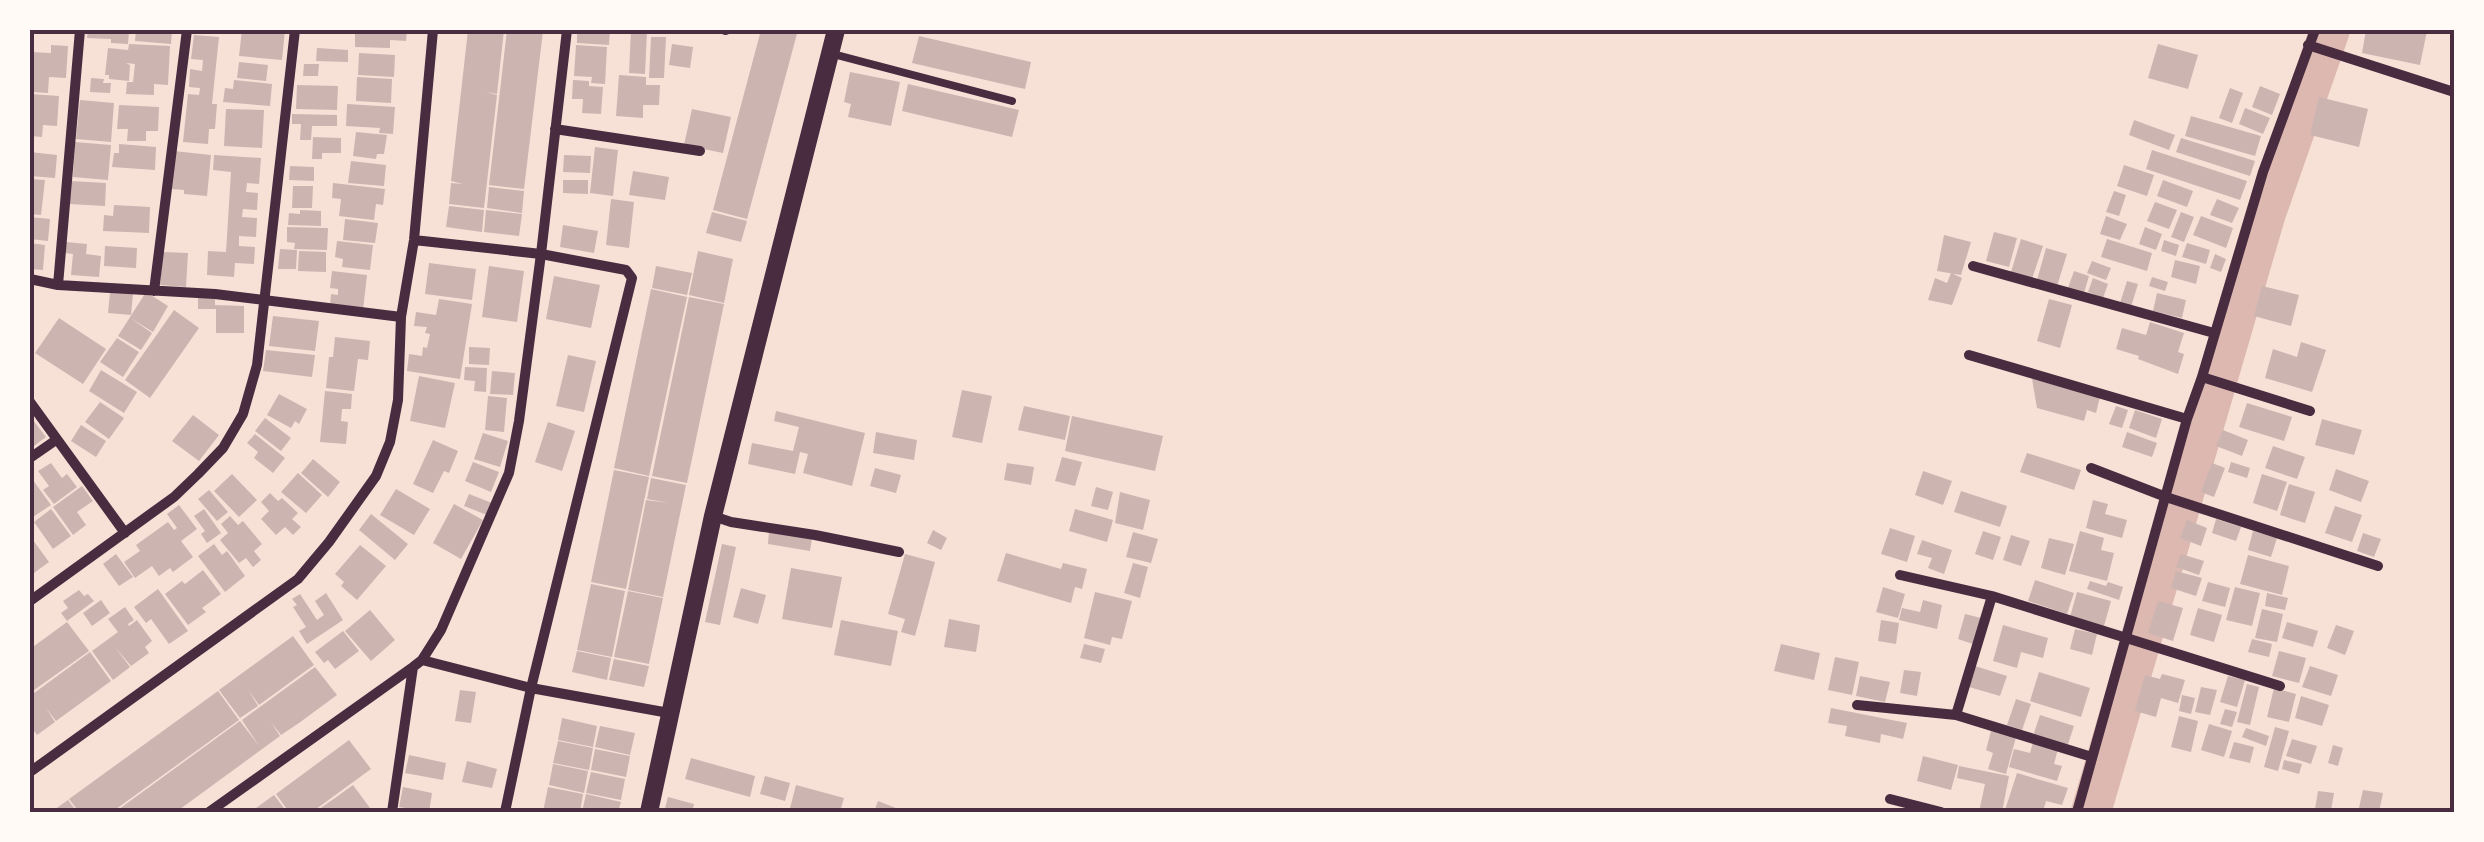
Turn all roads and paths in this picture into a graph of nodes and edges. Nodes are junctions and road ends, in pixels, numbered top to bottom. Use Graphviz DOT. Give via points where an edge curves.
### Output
graph roads {
  1 [pos="80,30"];
  2 [pos="186,30"];
  3 [pos="295,30"];
  4 [pos="433,30"];
  5 [pos="567,30"];
  6 [pos="836,30"];
  7 [pos="2315,30"];
  8 [pos="2313,48"];
  9 [pos="829,53"];
  10 [pos="2454,92"];
  11 [pos="1012,100"];
  12 [pos="555,129"];
  13 [pos="700,152"];
  14 [pos="414,240"];
  15 [pos="541,254"];
  16 [pos="1974,266"];
  17 [pos="30,279"];
  18 [pos="58,285"];
  19 [pos="154,291"];
  20 [pos="264,299"];
  21 [pos="401,317"];
  22 [pos="2214,333"];
  23 [pos="1968,355"];
  24 [pos="2211,380"];
  25 [pos="30,402"];
  26 [pos="2310,412"];
  27 [pos="2186,418"];
  28 [pos="56,440"];
  29 [pos="30,458"];
  30 [pos="2091,468"];
  31 [pos="2177,501"];
  32 [pos="713,516"];
  33 [pos="125,532"];
  34 [pos="898,552"];
  35 [pos="2378,566"];
  36 [pos="1900,575"];
  37 [pos="1992,596"];
  38 [pos="30,601"];
  39 [pos="2134,640"];
  40 [pos="417,664"];
  41 [pos="2280,686"];
  42 [pos="530,688"];
  43 [pos="1856,705"];
  44 [pos="669,713"];
  45 [pos="1956,715"];
  46 [pos="2092,757"];
  47 [pos="30,772"];
  48 [pos="1890,799"];
  49 [pos="208,812"];
  50 [pos="392,812"];
  51 [pos="505,812"];
  52 [pos="648,812"];
  53 [pos="1941,812"];
  54 [pos="2077,812"];
  1 -- 18 [label="street"];
  2 -- 19 [label="street"];
  3 -- 20 [label="street"];
  4 -- 14 [label="street"];
  5 -- 12 [label="street"];
  6 -- 9 [label="street"];
  7 -- 8 [label="street"];
  8 -- 10 [label="street"];
  8 -- 22 [label="street" via="2263,172"];
  9 -- 11 [label="lane"];
  9 -- 32 [label="street"];
  12 -- 13 [label="street"];
  12 -- 15 [label="street"];
  14 -- 15 [label="street"];
  14 -- 21 [label="street"];
  15 -- 40 [label="street" via="509,472 441,630"];
  15 -- 42 [label="street" via="626,270 632,278"];
  16 -- 22 [label="street"];
  17 -- 18 [label="street"];
  18 -- 19 [label="street"];
  19 -- 20 [label="street"];
  20 -- 21 [label="street"];
  20 -- 33 [label="street" via="244,414 198,474"];
  21 -- 47 [label="street" via="390,442 376,476 328,542 298,578"];
  22 -- 24 [label="street"];
  23 -- 27 [label="street"];
  24 -- 26 [label="street"];
  24 -- 27 [label="street"];
  25 -- 28 [label="street"];
  27 -- 31 [label="street"];
  28 -- 29 [label="street"];
  28 -- 33 [label="street"];
  30 -- 31 [label="street"];
  31 -- 35 [label="street"];
  31 -- 39 [label="street"];
  32 -- 34 [label="street"];
  32 -- 44 [label="street"];
  33 -- 38 [label="street"];
  36 -- 37 [label="street"];
  37 -- 39 [label="street"];
  37 -- 45 [label="street"];
  39 -- 41 [label="street"];
  39 -- 46 [label="street"];
  40 -- 42 [label="street"];
  40 -- 49 [label="street"];
  40 -- 50 [label="street"];
  42 -- 44 [label="street"];
  42 -- 51 [label="street"];
  43 -- 45 [label="street"];
  44 -- 52 [label="street"];
  45 -- 46 [label="street"];
  46 -- 54 [label="street"];
  48 -- 53 [label="street"];
}
